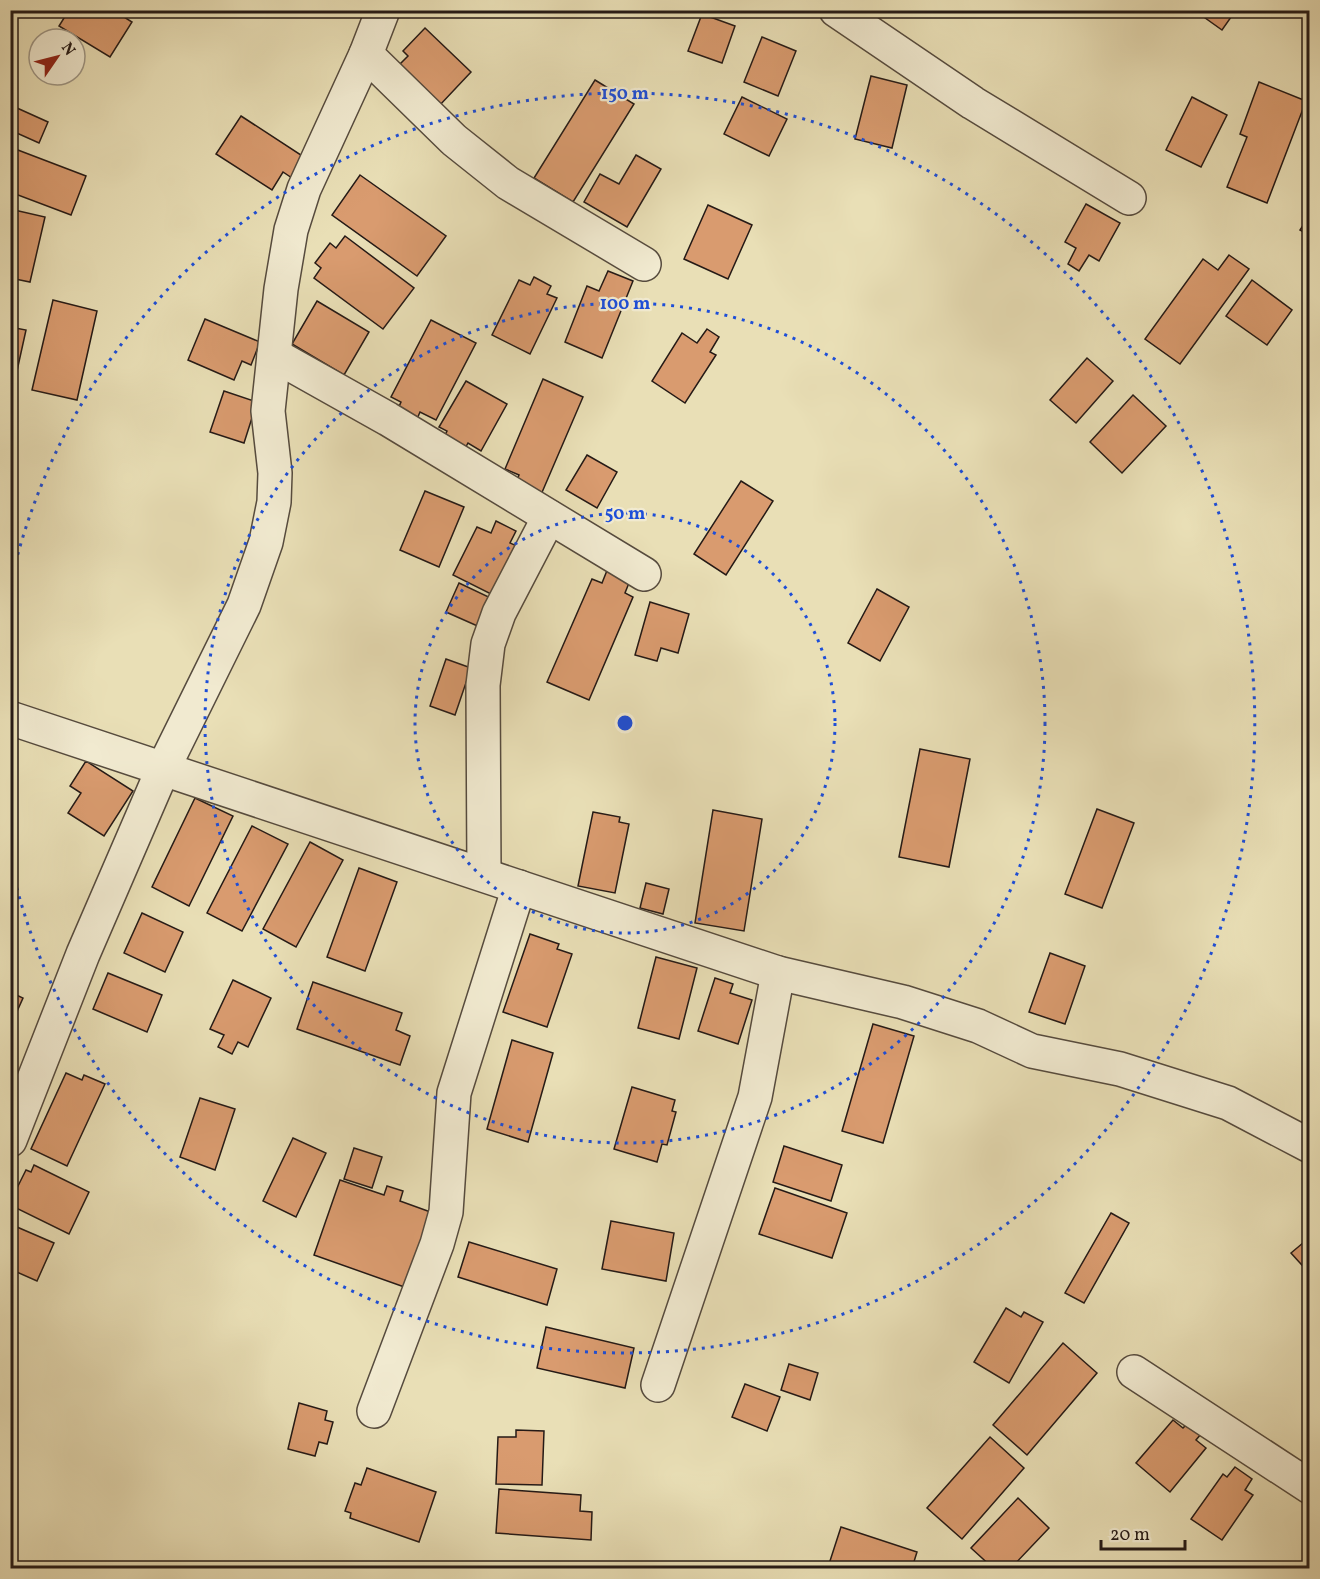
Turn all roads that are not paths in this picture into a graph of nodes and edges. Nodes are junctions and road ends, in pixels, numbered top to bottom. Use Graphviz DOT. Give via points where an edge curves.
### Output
graph roads {
  1 [pos="383,10"];
  2 [pos="836,10"];
  3 [pos="366,54"];
  4 [pos="1129,198"];
  5 [pos="644,264"];
  6 [pos="274,355"];
  7 [pos="549,517"];
  8 [pos="644,574"];
  9 [pos="10,718"];
  10 [pos="163,769"];
  11 [pos="484,874"];
  12 [pos="519,887"];
  13 [pos="778,973"];
  14 [pos="10,1140"];
  15 [pos="1310,1146"];
  16 [pos="1134,1372"];
  17 [pos="658,1385"];
  18 [pos="374,1410"];
  19 [pos="1310,1487"];
  1 -- 3 [label="street"];
  2 -- 4 [label="street" via="973,103"];
  3 -- 5 [label="street" via="454,140 508,183"];
  3 -- 6 [label="street" via="304,189 291,230"];
  6 -- 7 [label="street"];
  6 -- 10 [label="street" via="268,411 274,502 266,542 244,605"];
  7 -- 8 [label="street"];
  7 -- 11 [label="street" via="499,613 488,644 483,686"];
  9 -- 10 [label="street"];
  10 -- 11 [label="street"];
  10 -- 14 [label="street" via="83,954"];
  11 -- 12 [label="street"];
  12 -- 13 [label="street"];
  12 -- 18 [label="street" via="454,1093 446,1212"];
  13 -- 15 [label="street" via="903,1002 978,1026 1032,1051 1120,1069 1228,1103"];
  13 -- 17 [label="street" via="755,1097"];
  16 -- 19 [label="street"];
}
